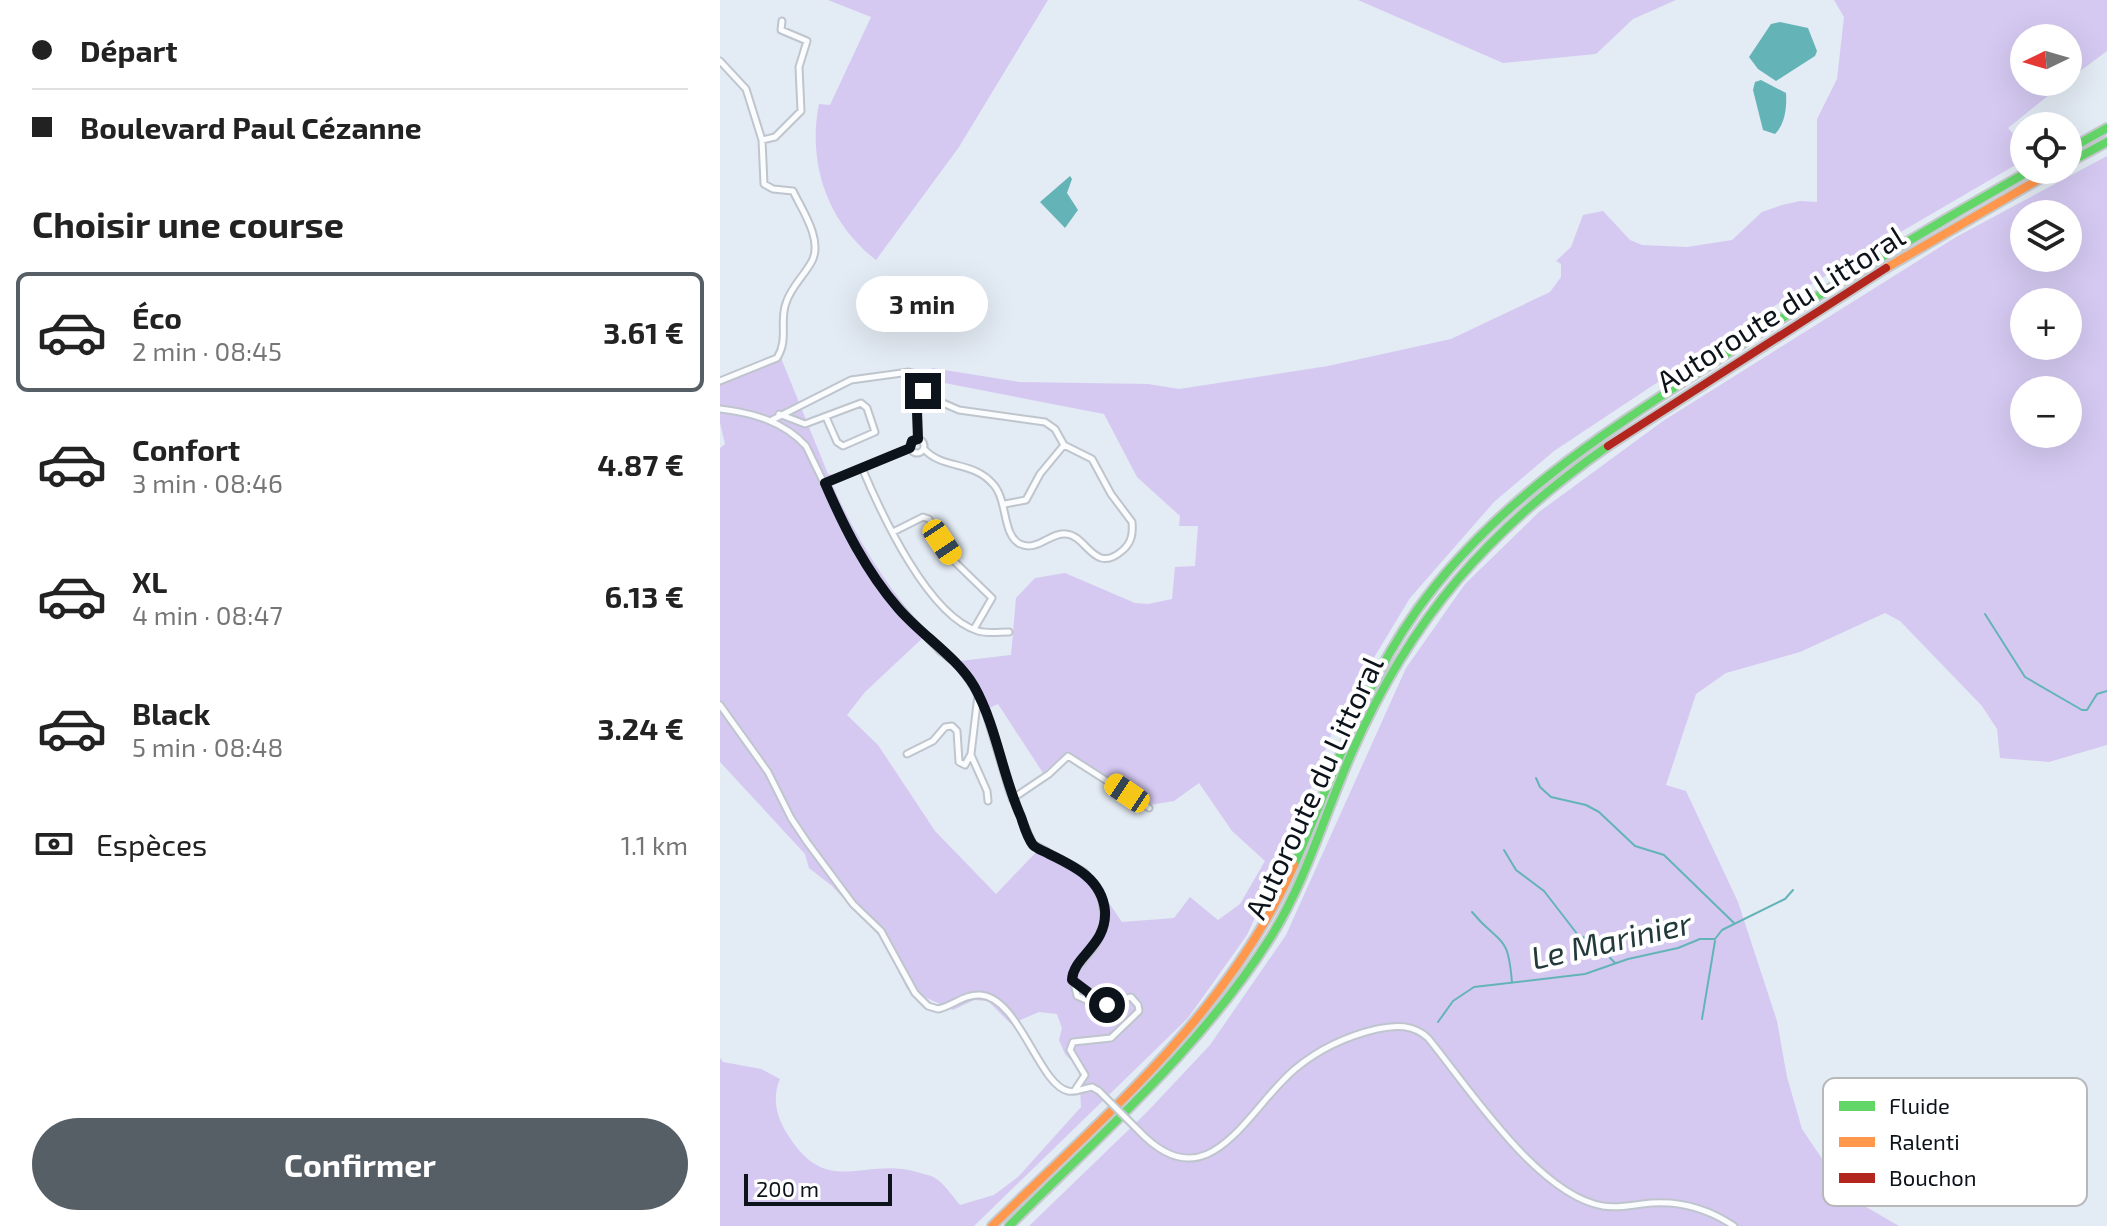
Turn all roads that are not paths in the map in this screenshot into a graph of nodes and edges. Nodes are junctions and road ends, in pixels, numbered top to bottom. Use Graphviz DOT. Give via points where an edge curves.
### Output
graph roads {
  1 [pos="782,21"];
  2 [pos="720,61"];
  3 [pos="2107,128"];
  4 [pos="762,140"];
  5 [pos="2082,142"];
  6 [pos="2107,142"];
  7 [pos="2082,155"];
  8 [pos="2010,182"];
  9 [pos="2030,184"];
  10 [pos="720,381"];
  11 [pos="922,394"];
  12 [pos="720,409"];
  13 [pos="779,414"];
  14 [pos="826,417"];
  15 [pos="770,421"];
  16 [pos="918,439"];
  17 [pos="1064,445"];
  18 [pos="910,448"];
  19 [pos="924,449"];
  20 [pos="862,468"];
  21 [pos="825,483"];
  22 [pos="1005,504"];
  23 [pos="893,532"];
  24 [pos="974,630"];
  25 [pos="1009,632"];
  26 [pos="978,694"];
  27 [pos="720,705"];
  28 [pos="907,754"];
  29 [pos="971,754"];
  30 [pos="1012,799"];
  31 [pos="988,801"];
  32 [pos="1149,808"];
  33 [pos="1072,980"];
  34 [pos="1096,1005"];
  35 [pos="1075,1090"];
  36 [pos="992,1226"];
  37 [pos="1009,1226"];
  38 [pos="1734,1226"];
  1 -- 4 [label="street" via="781,30 807,41 799,67 801,111 775,137"];
  2 -- 4 [label="street" via="746,89"];
  3 -- 5 [label="highway"];
  4 -- 10 [label="street" via="764,184 793,191 814,236 812,262 785,304 785,341 773,362"];
  6 -- 7 [label="highway"];
  8 -- 36 [label="highway, Autoroute du Littoral" via="1779,318 1623,421 1527,490 1476,538 1416,610 1369,687 1288,879 1224,989 1175,1047"];
  9 -- 37 [label="highway, Autoroute du Littoral" via="1745,356 1560,480 1498,533 1440,599 1393,668 1360,732 1282,917 1232,997 1189,1049"];
  11 -- 13 [label="street" via="920,379 913,373 860,377"];
  11 -- 16 [label="street"];
  11 -- 17 [label="street" via="959,410 1036,419 1055,429"];
  12 -- 15 [label="street"];
  13 -- 14 [label="street" via="805,424"];
  13 -- 15 [label="street"];
  14 -- 14 [label="street" via="861,403 875,432 843,446"];
  15 -- 21 [label="street" via="806,446"];
  16 -- 18 [label="street"];
  16 -- 19 [label="street"];
  17 -- 22 [label="street" via="1026,500"];
  17 -- 22 [label="street" via="1092,459 1129,516 1133,531 1127,546 1106,558 1091,554 1075,536 1066,534 1035,545 1021,544 1008,529"];
  18 -- 19 [label="street" via="918,454"];
  18 -- 20 [label="street"];
  19 -- 22 [label="street" via="943,461 976,469 997,487"];
  20 -- 21 [label="street"];
  20 -- 23 [label="street"];
  21 -- 26 [label="street" via="856,549 885,592 958,665"];
  23 -- 24 [label="street" via="925,586"];
  23 -- 24 [label="street" via="929,519 955,562 992,598"];
  24 -- 25 [label="street"];
  26 -- 29 [label="street"];
  26 -- 30 [label="street"];
  27 -- 35 [label="street" via="768,772 804,838 847,898 881,931 921,1000 938,1009 972,996 989,998 1017,1025 1060,1087"];
  28 -- 29 [label="street" via="948,726 957,731 960,765"];
  29 -- 31 [label="street"];
  30 -- 32 [label="street" via="1068,756"];
  30 -- 33 [label="street" via="1033,844 1084,872 1102,899 1105,916 1099,937"];
  33 -- 34 [label="street"];
  33 -- 34 [label="street" via="1077,996"];
  34 -- 35 [label="street" via="1125,997 1139,1007 1135,1018 1111,1038 1073,1042 1070,1050 1085,1075"];
  35 -- 38 [label="street, bridge" via="1099,1091 1158,1150 1186,1159 1208,1153 1235,1135 1279,1084 1318,1052 1360,1033 1405,1026 1428,1038 1524,1153 1573,1197 1615,1207 1681,1205"];
}
